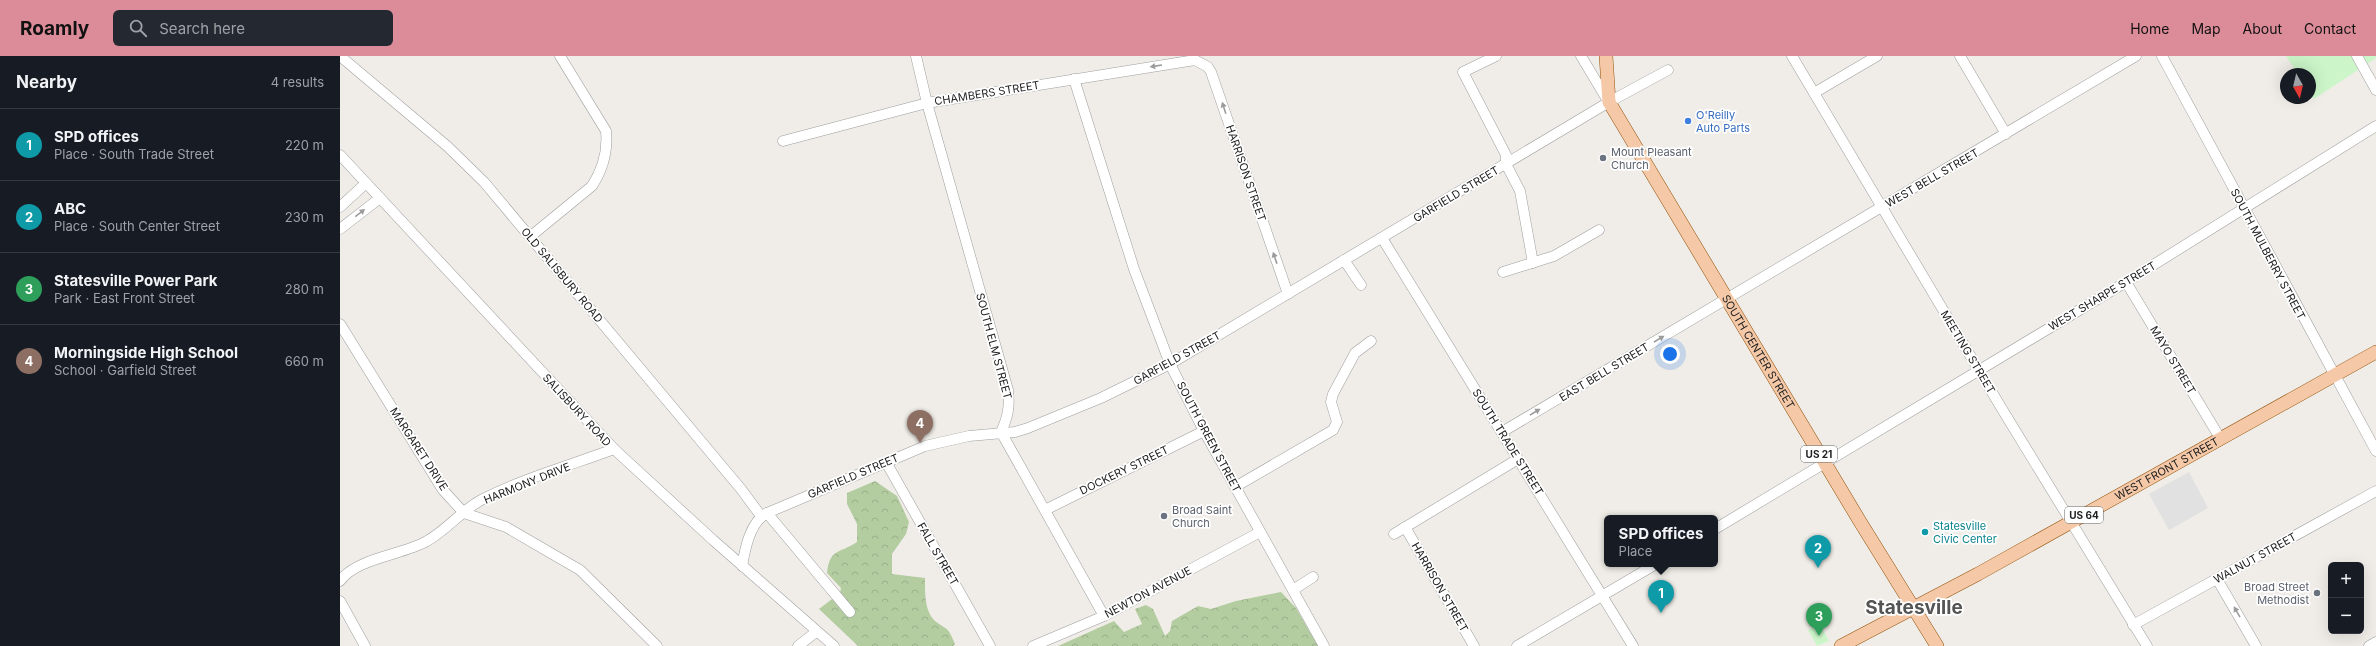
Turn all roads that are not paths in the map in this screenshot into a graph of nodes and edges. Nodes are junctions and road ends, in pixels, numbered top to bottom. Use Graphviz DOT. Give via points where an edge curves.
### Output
graph roads {
  1 [pos="340,56"];
  2 [pos="560,56"];
  3 [pos="916,56"];
  4 [pos="1496,56"];
  5 [pos="1581,56"];
  6 [pos="1606,56"];
  7 [pos="1792,56"];
  8 [pos="1876,56"];
  9 [pos="1960,56"];
  10 [pos="2136,56"];
  11 [pos="2162,56"];
  12 [pos="2357,56"];
  13 [pos="1193,58"];
  14 [pos="1668,70"];
  15 [pos="1074,79"];
  16 [pos="2376,90"];
  17 [pos="1814,93"];
  18 [pos="1609,102"];
  19 [pos="927,103"];
  20 [pos="2376,126"];
  21 [pos="2006,134"];
  22 [pos="783,141"];
  23 [pos="340,155"];
  24 [pos="1506,164"];
  25 [pos="366,183"];
  26 [pos="380,198"];
  27 [pos="340,207"];
  28 [pos="1882,208"];
  29 [pos="2244,209"];
  30 [pos="340,229"];
  31 [pos="1599,230"];
  32 [pos="531,236"];
  33 [pos="1382,238"];
  34 [pos="1344,260"];
  35 [pos="1533,263"];
  36 [pos="1503,272"];
  37 [pos="2126,282"];
  38 [pos="1361,285"];
  39 [pos="1288,294"];
  40 [pos="1727,299"];
  41 [pos="340,324"];
  42 [pos="1371,341"];
  43 [pos="2376,352"];
  44 [pos="1170,364"];
  45 [pos="1979,371"];
  46 [pos="2335,376"];
  47 [pos="1204,431"];
  48 [pos="1001,432"];
  49 [pos="1502,432"];
  50 [pos="2220,438"];
  51 [pos="614,449"];
  52 [pos="2376,451"];
  53 [pos="1518,459"];
  54 [pos="886,462"];
  55 [pos="1825,463"];
  56 [pos="1235,487"];
  57 [pos="2376,491"];
  58 [pos="1045,510"];
  59 [pos="464,513"];
  60 [pos="764,514"];
  61 [pos="2070,523"];
  62 [pos="1405,527"];
  63 [pos="1718,527"];
  64 [pos="1260,532"];
  65 [pos="1394,534"];
  66 [pos="742,566"];
  67 [pos="1651,567"];
  68 [pos="1313,577"];
  69 [pos="2217,579"];
  70 [pos="340,581"];
  71 [pos="1293,590"];
  72 [pos="1603,596"];
  73 [pos="340,600"];
  74 [pos="1914,607"];
  75 [pos="850,612"];
  76 [pos="1104,616"];
  77 [pos="2133,625"];
  78 [pos="816,632"];
  79 [pos="2376,642"];
  80 [pos="366,646"];
  81 [pos="657,646"];
  82 [pos="798,646"];
  83 [pos="834,646"];
  84 [pos="990,646"];
  85 [pos="1033,646"];
  86 [pos="1324,646"];
  87 [pos="1474,646"];
  88 [pos="1516,646"];
  89 [pos="1633,646"];
  90 [pos="1841,646"];
  91 [pos="1937,646"];
  92 [pos="2147,646"];
  93 [pos="2256,646"];
  94 [pos="2369,646"];
  1 -- 32 [label="street, OLD SALISBURY ROAD" via="464,162"];
  2 -- 32 [label="street" via="606,131 606,149 598,178 592,186"];
  3 -- 19 [label="street, SOUTH ELM STREET"];
  4 -- 24 [label="street" via="1463,72 1506,155"];
  5 -- 18 [label="street, SOUTH CENTER STREET"];
  6 -- 18 [label="main road, US 21"];
  7 -- 17 [label="street, MEETING STREET"];
  8 -- 17 [label="street"];
  9 -- 21 [label="street"];
  10 -- 21 [label="street, WEST BELL STREET"];
  11 -- 29 [label="street, SOUTH MULBERRY STREET"];
  12 -- 16 [label="street"];
  13 -- 15 [label="street, CHAMBERS STREET, one-way"];
  39 -- 13 [label="street, HARRISON STREET, one-way" via="1211,72 1208,67"];
  14 -- 18 [label="street, GARFIELD STREET"];
  15 -- 19 [label="street, CHAMBERS STREET"];
  15 -- 44 [label="street, SOUTH GREEN STREET" via="1134,269"];
  17 -- 28 [label="street, MEETING STREET"];
  18 -- 24 [label="street, GARFIELD STREET"];
  18 -- 40 [label="main road, SOUTH CENTER STREET / US 21"];
  19 -- 22 [label="street, CHAMBERS STREET"];
  19 -- 48 [label="street, SOUTH ELM STREET" via="1008,390 1010,404"];
  20 -- 29 [label="street, WEST SHARPE STREET"];
  21 -- 28 [label="street, WEST BELL STREET"];
  23 -- 25 [label="street, SALISBURY ROAD"];
  24 -- 33 [label="street, GARFIELD STREET"];
  24 -- 35 [label="street" via="1520,192"];
  25 -- 26 [label="street, SALISBURY ROAD"];
  25 -- 27 [label="street"];
  30 -- 26 [label="street, one-way"];
  26 -- 51 [label="street, SALISBURY ROAD"];
  28 -- 40 [label="street, WEST BELL STREET"];
  28 -- 45 [label="street, MEETING STREET"];
  29 -- 37 [label="street, WEST SHARPE STREET"];
  29 -- 46 [label="street, SOUTH MULBERRY STREET"];
  31 -- 35 [label="street" via="1554,256"];
  32 -- 60 [label="street, OLD SALISBURY ROAD"];
  33 -- 34 [label="street, GARFIELD STREET"];
  33 -- 49 [label="street, SOUTH TRADE STREET"];
  34 -- 38 [label="street"];
  34 -- 39 [label="street, GARFIELD STREET"];
  35 -- 36 [label="street"];
  37 -- 45 [label="street, WEST SHARPE STREET"];
  37 -- 50 [label="street, MAYO STREET"];
  39 -- 44 [label="street, GARFIELD STREET"];
  49 -- 40 [label="street, EAST BELL STREET, one-way"];
  40 -- 55 [label="main road, SOUTH CENTER STREET / US 21"];
  41 -- 59 [label="street, MARGARET DRIVE" via="443,490"];
  42 -- 56 [label="street" via="1355,353 1333,394 1332,402 1337,422 1333,430"];
  43 -- 46 [label="main road, WEST FRONT STREET / US 64"];
  44 -- 47 [label="street, SOUTH GREEN STREET"];
  44 -- 48 [label="street, GARFIELD STREET" via="1101,398 1028,428 1015,432"];
  45 -- 55 [label="street, WEST SHARPE STREET"];
  45 -- 61 [label="street, MEETING STREET"];
  46 -- 50 [label="main road, WEST FRONT STREET / US 64"];
  46 -- 52 [label="street, SOUTH MULBERRY STREET"];
  47 -- 56 [label="street, SOUTH GREEN STREET"];
  47 -- 58 [label="street, DOCKERY STREET"];
  48 -- 54 [label="street, GARFIELD STREET" via="937,442"];
  48 -- 58 [label="street"];
  49 -- 53 [label="street, SOUTH TRADE STREET"];
  50 -- 61 [label="main road, WEST FRONT STREET / US 64"];
  51 -- 59 [label="street, HARMONY DRIVE" via="482,499"];
  51 -- 66 [label="street, SALISBURY ROAD"];
  53 -- 62 [label="street"];
  53 -- 72 [label="street, SOUTH TRADE STREET"];
  54 -- 60 [label="street, GARFIELD STREET"];
  54 -- 84 [label="street, FALL STREET"];
  55 -- 63 [label="street, WEST SHARPE STREET"];
  55 -- 74 [label="main road, SOUTH CENTER STREET / US 21"];
  56 -- 64 [label="street, SOUTH GREEN STREET"];
  57 -- 69 [label="street, WALNUT STREET"];
  58 -- 76 [label="street"];
  59 -- 70 [label="street, HARMONY DRIVE" via="428,540 407,551 363,565 346,573"];
  59 -- 81 [label="street, MARGARET DRIVE" via="506,527 580,570"];
  60 -- 66 [label="street" via="745,548"];
  60 -- 75 [label="street, OLD SALISBURY ROAD"];
  61 -- 74 [label="main road, WEST FRONT STREET / US 64"];
  61 -- 77 [label="street, MEETING STREET"];
  62 -- 65 [label="street"];
  62 -- 87 [label="street, HARRISON STREET"];
  64 -- 71 [label="street, SOUTH GREEN STREET"];
  64 -- 76 [label="street, NEWTON AVENUE"];
  66 -- 78 [label="street, SALISBURY ROAD"];
  67 -- 72 [label="street"];
  68 -- 71 [label="street"];
  69 -- 77 [label="street, WALNUT STREET"];
  93 -- 69 [label="street, one-way"];
  71 -- 86 [label="street, SOUTH GREEN STREET"];
  72 -- 88 [label="street"];
  72 -- 89 [label="street, SOUTH TRADE STREET"];
  73 -- 80 [label="street"];
  74 -- 90 [label="main road, WEST FRONT STREET"];
  74 -- 91 [label="main road, SOUTH CENTER STREET"];
  76 -- 85 [label="street, NEWTON AVENUE"];
  77 -- 92 [label="street, MEETING STREET"];
  78 -- 82 [label="street"];
  78 -- 83 [label="street, SALISBURY ROAD"];
  79 -- 94 [label="street"];
}
